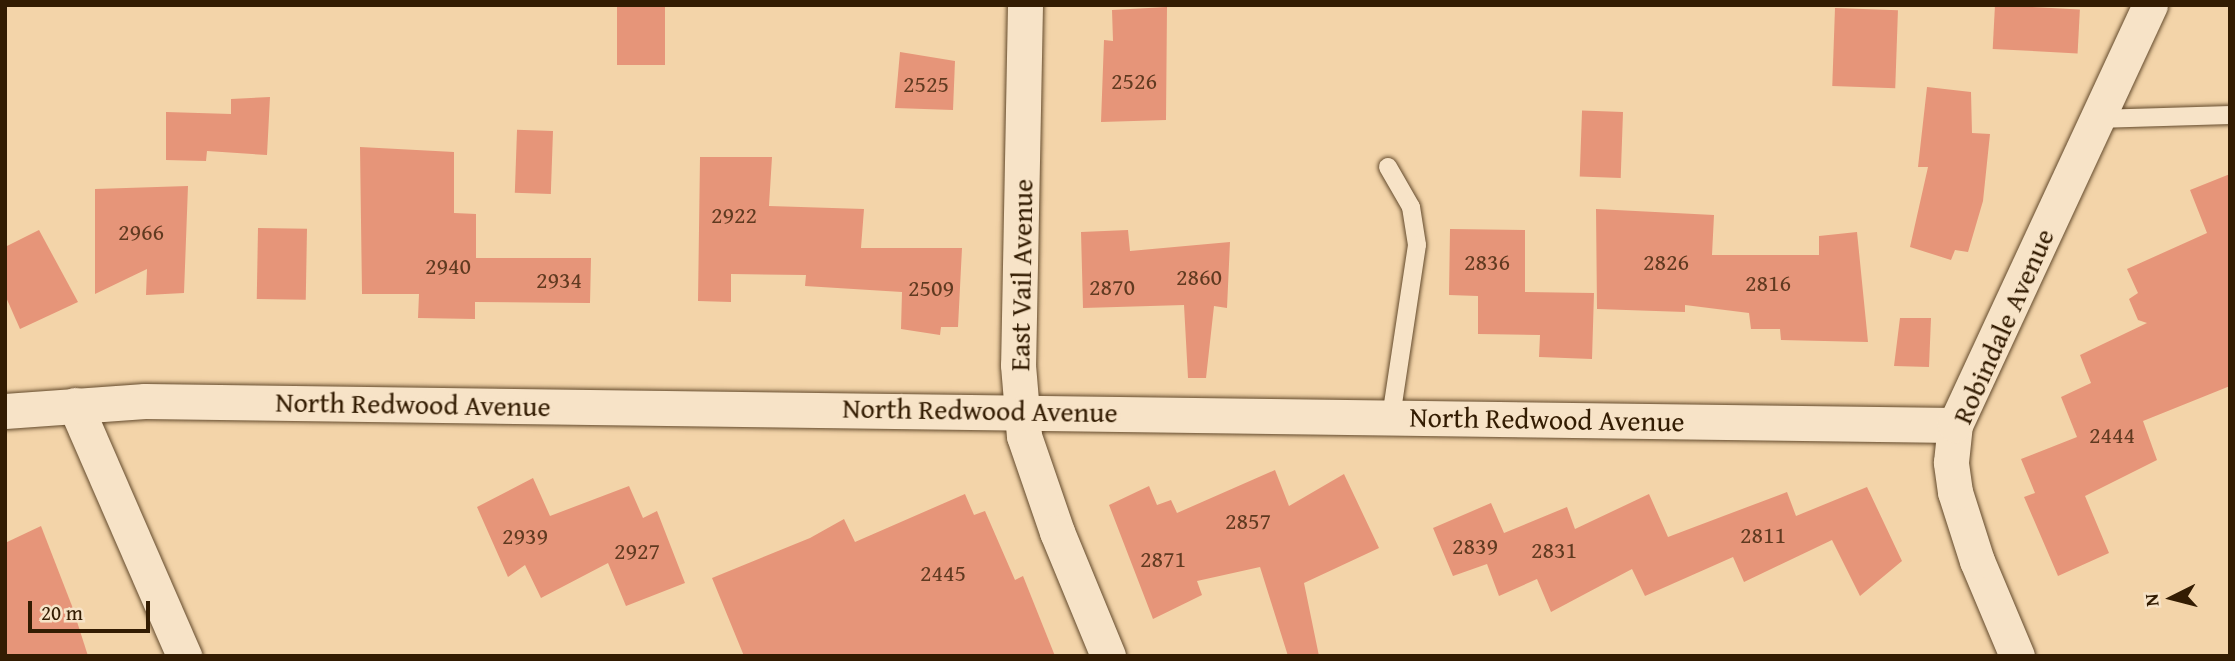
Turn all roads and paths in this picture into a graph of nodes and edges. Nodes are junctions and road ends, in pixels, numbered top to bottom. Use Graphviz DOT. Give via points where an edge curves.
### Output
graph roads {
  1 [pos="1024,5"];
  2 [pos="2150,5"];
  3 [pos="2230,115"];
  4 [pos="2097,119"];
  5 [pos="1388,167"];
  6 [pos="75,405"];
  7 [pos="1022,410"];
  8 [pos="5,411"];
  9 [pos="1391,416"];
  10 [pos="1955,425"];
  11 [pos="184,656"];
  12 [pos="1108,656"];
  13 [pos="2017,656"];
  1 -- 7 [label="street, East Vail Avenue" via="1018,365"];
  2 -- 4 [label="street, Robindale Avenue"];
  3 -- 4 [label="lane"];
  4 -- 10 [label="street, Robindale Avenue"];
  5 -- 9 [label="lane" via="1410,207 1417,245"];
  6 -- 7 [label="street, North Redwood Avenue" via="145,401"];
  6 -- 8 [label="street, North Redwood Avenue"];
  6 -- 11 [label="street"];
  7 -- 9 [label="street, North Redwood Avenue"];
  7 -- 12 [label="street, East Vail Avenue" via="1034,472"];
  9 -- 10 [label="street, North Redwood Avenue"];
  10 -- 13 [label="street, Robindale Avenue" via="1951,461 1955,492 1977,561"];
}
